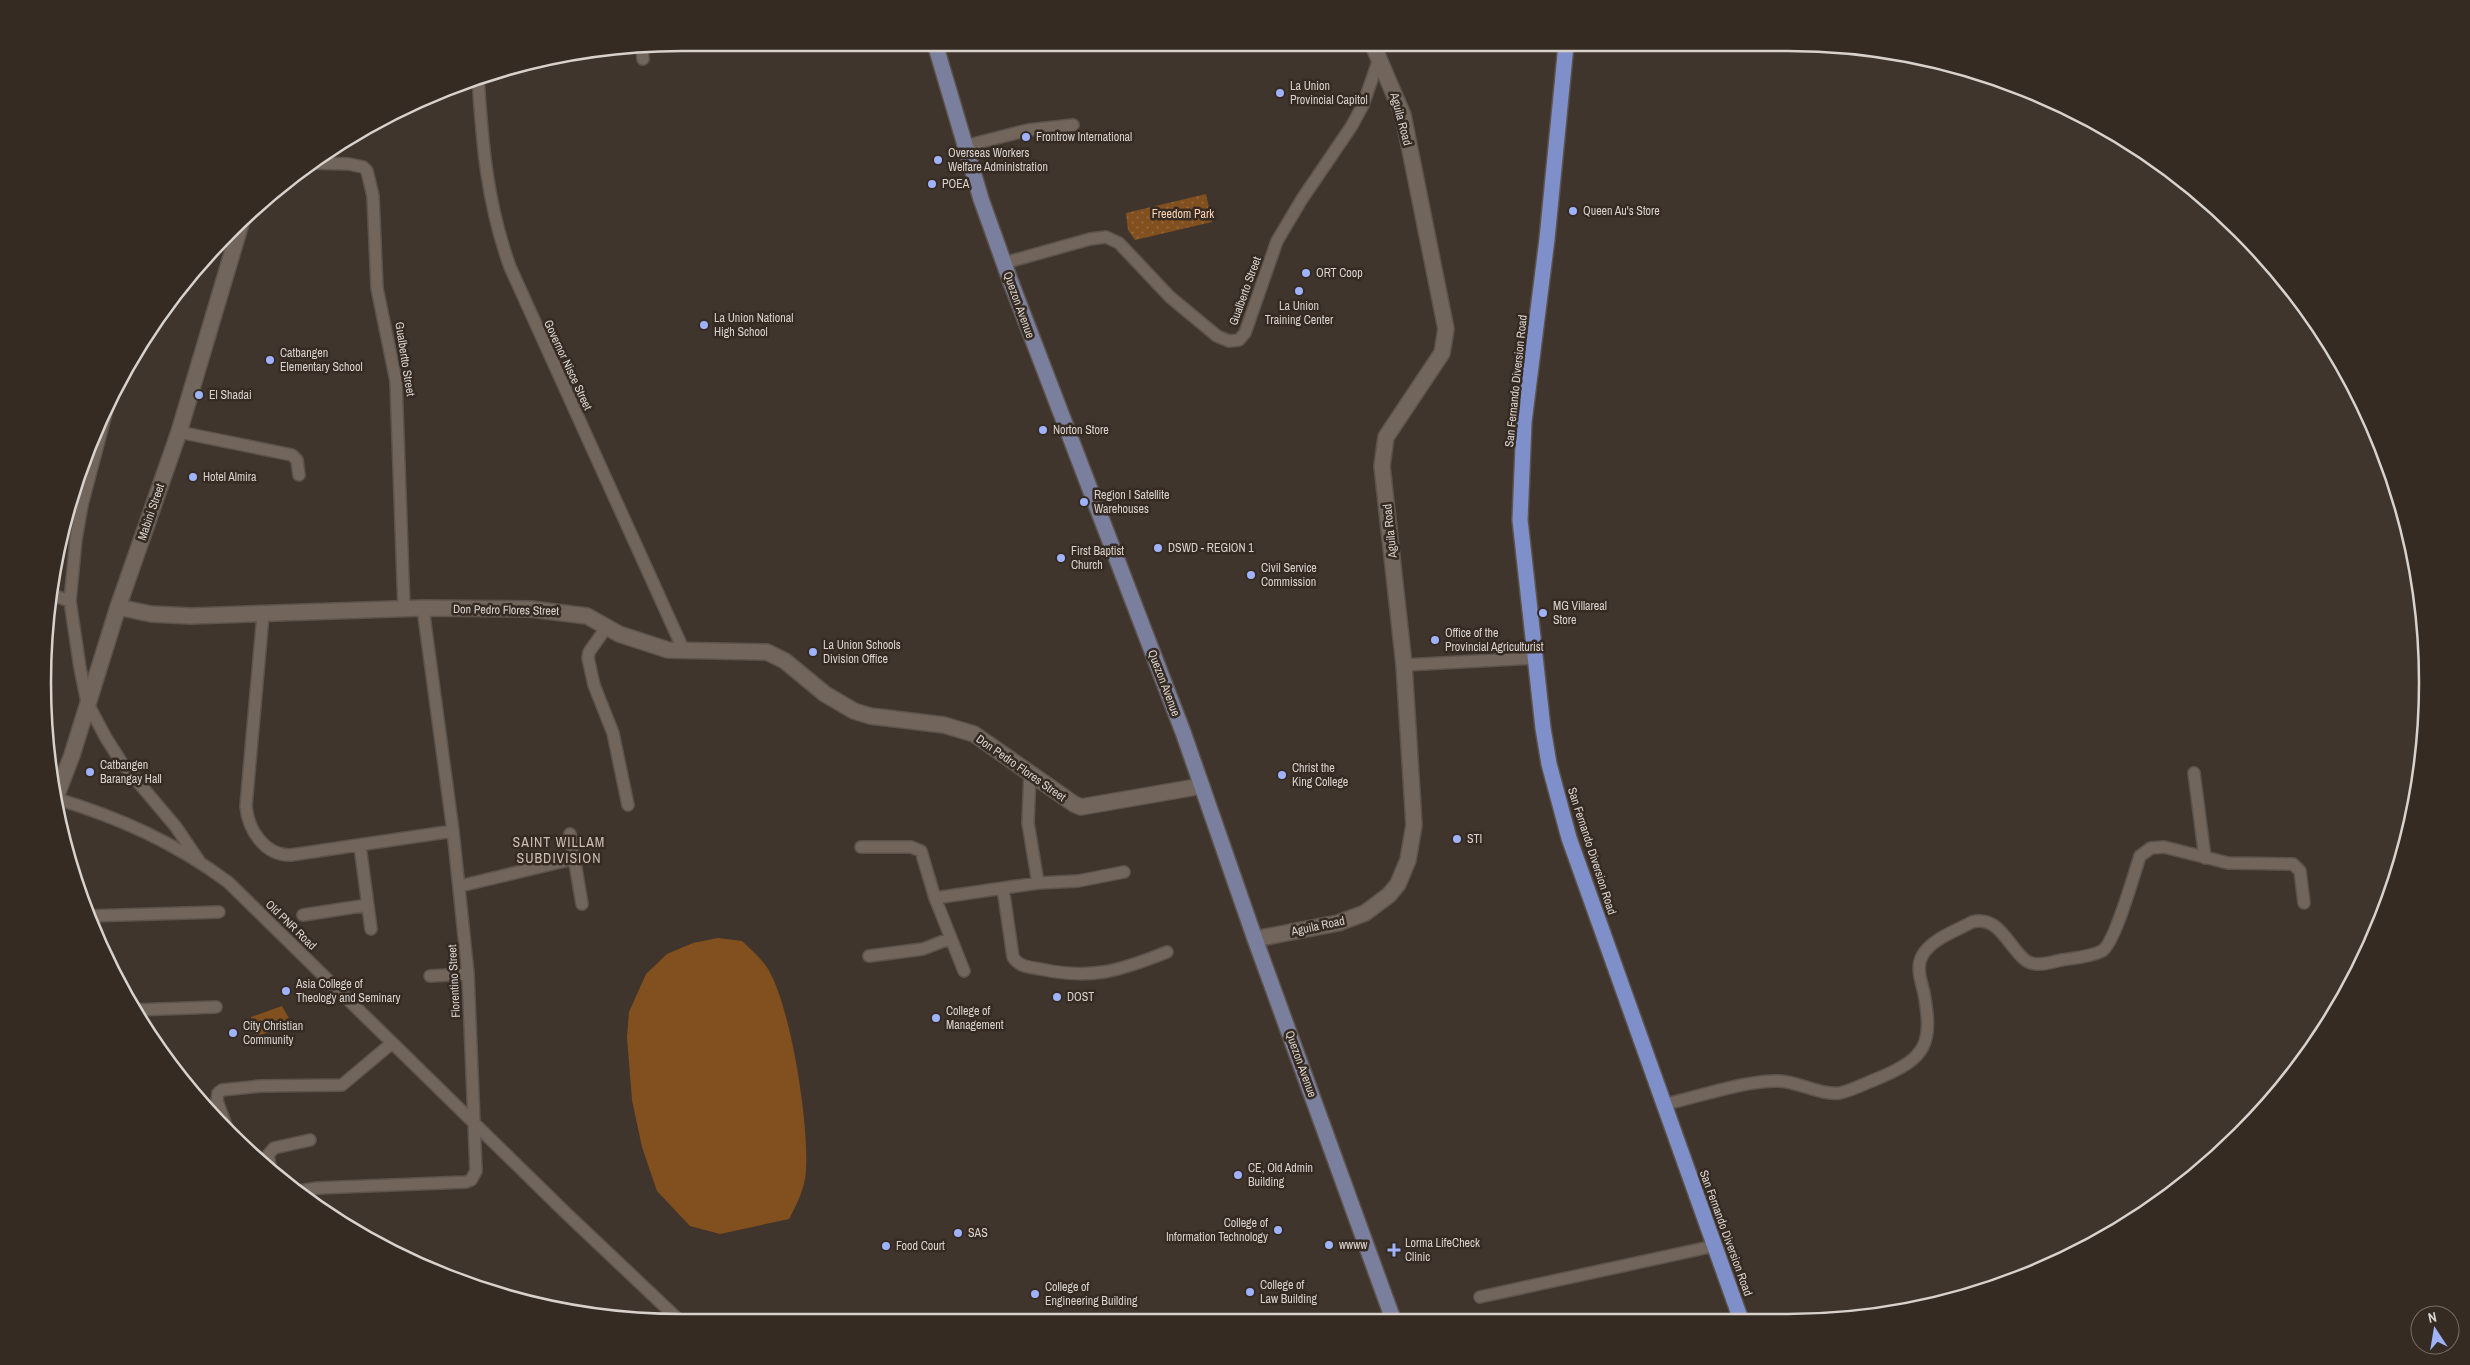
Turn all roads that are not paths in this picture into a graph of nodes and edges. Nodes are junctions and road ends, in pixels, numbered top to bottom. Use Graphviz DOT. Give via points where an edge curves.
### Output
graph roads {
  1 [pos="937,51"];
  2 [pos="1565,51"];
  3 [pos="1376,52"];
  4 [pos="479,85"];
  5 [pos="1074,124"];
  6 [pos="965,146"];
  7 [pos="324,163"];
  8 [pos="238,234"];
  9 [pos="1004,263"];
  10 [pos="178,432"];
  11 [pos="98,444"];
  12 [pos="299,475"];
  13 [pos="57,597"];
  14 [pos="70,601"];
  15 [pos="118,607"];
  16 [pos="423,608"];
  17 [pos="404,609"];
  18 [pos="263,615"];
  19 [pos="606,628"];
  20 [pos="684,651"];
  21 [pos="1536,658"];
  22 [pos="1404,665"];
  23 [pos="87,702"];
  24 [pos="1030,772"];
  25 [pos="2194,773"];
  26 [pos="60,785"];
  27 [pos="1202,786"];
  28 [pos="62,802"];
  29 [pos="628,805"];
  30 [pos="453,831"];
  31 [pos="570,834"];
  32 [pos="360,846"];
  33 [pos="861,847"];
  34 [pos="2205,858"];
  35 [pos="573,859"];
  36 [pos="200,862"];
  37 [pos="1124,872"];
  38 [pos="1038,883"];
  39 [pos="460,886"];
  40 [pos="1003,888"];
  41 [pos="935,898"];
  42 [pos="2304,903"];
  43 [pos="582,904"];
  44 [pos="368,905"];
  45 [pos="218,912"];
  46 [pos="303,915"];
  47 [pos="96,916"];
  48 [pos="371,929"];
  49 [pos="951,938"];
  50 [pos="1255,939"];
  51 [pos="1166,952"];
  52 [pos="869,956"];
  53 [pos="964,971"];
  54 [pos="468,974"];
  55 [pos="430,976"];
  56 [pos="216,1007"];
  57 [pos="145,1012"];
  58 [pos="392,1043"];
  59 [pos="1665,1104"];
  60 [pos="222,1114"];
  61 [pos="474,1124"];
  62 [pos="310,1140"];
  63 [pos="269,1159"];
  64 [pos="307,1190"];
  65 [pos="1714,1246"];
  66 [pos="1480,1298"];
  67 [pos="672,1314"];
  68 [pos="1392,1314"];
  69 [pos="1739,1314"];
  1 -- 6 [label="main road, Quezon Avenue"];
  2 -- 21 [label="highway, San Fernando Diversion Road" via="1547,239 1524,422 1520,520"];
  3 -- 9 [label="street, Gualberto Street" via="1363,105 1277,241 1245,334 1239,340 1229,341 1217,336 1170,297 1119,243 1106,237"];
  3 -- 22 [label="street, Aguila Road" via="1403,115 1446,329 1442,353 1396,421 1383,449 1382,466"];
  4 -- 20 [label="street, Governor Nisce Street" via="488,189 496,229 510,267"];
  5 -- 6 [label="street" via="1028,130"];
  6 -- 9 [label="main road, Quezon Avenue"];
  7 -- 17 [label="street, Gualbertto Street" via="362,167 373,196 378,288 396,382"];
  8 -- 10 [label="street, Mabini Street"];
  9 -- 27 [label="main road, Quezon Avenue"];
  10 -- 12 [label="street" via="292,455 297,460"];
  10 -- 15 [label="street, Mabini Street"];
  11 -- 14 [label="street" via="82,505"];
  13 -- 14 [label="street"];
  14 -- 23 [label="street"];
  15 -- 18 [label="street, Don Pedro Flores Street" via="150,614 183,616"];
  15 -- 23 [label="street, Mabini Street"];
  16 -- 17 [label="street, Don Pedro Flores Street"];
  16 -- 19 [label="street, Don Pedro Flores Street" via="565,611 587,616"];
  16 -- 30 [label="street, Florentino Street"];
  17 -- 18 [label="street, Don Pedro Flores Street"];
  18 -- 32 [label="street" via="246,806 251,827 267,847 282,856"];
  19 -- 20 [label="street, Don Pedro Flores Street" via="646,644"];
  19 -- 29 [label="street" via="588,658 594,685 613,733"];
  20 -- 24 [label="street, Don Pedro Flores Street" via="767,652 854,711 944,725 974,734"];
  21 -- 22 [label="street"];
  21 -- 59 [label="highway, San Fernando Diversion Road" via="1543,728 1562,813"];
  22 -- 50 [label="street, Aguila Road" via="1414,825 1408,860 1398,884 1376,906 1354,918"];
  23 -- 26 [label="street, Mabini Street" via="72,756"];
  23 -- 36 [label="street" via="122,763"];
  24 -- 27 [label="street, Don Pedro Flores Street" via="1082,807"];
  24 -- 38 [label="street" via="1028,823"];
  25 -- 34 [label="street"];
  27 -- 50 [label="main road, Quezon Avenue"];
  28 -- 36 [label="street, Old PNR Road" via="138,827"];
  30 -- 32 [label="street"];
  30 -- 39 [label="street, Florentino Street"];
  31 -- 35 [label="street"];
  32 -- 44 [label="street"];
  33 -- 41 [label="street" via="919,849"];
  34 -- 42 [label="street" via="2241,864 2294,864 2300,871"];
  34 -- 59 [label="street" via="2164,847 2144,852 2112,940 2106,948 2092,954 2032,963 2025,960 1993,923 1980,920 1935,942 1920,963 1929,1021 1927,1037 1913,1061 1900,1069 1840,1093 1770,1081"];
  35 -- 39 [label="street"];
  35 -- 43 [label="street"];
  36 -- 58 [label="street, Old PNR Road" via="228,882"];
  37 -- 38 [label="street" via="1078,881"];
  38 -- 40 [label="street"];
  39 -- 54 [label="street, Florentino Street"];
  40 -- 41 [label="street"];
  40 -- 51 [label="street" via="1013,957 1022,965 1067,975 1107,972"];
  41 -- 49 [label="street"];
  44 -- 46 [label="street"];
  44 -- 48 [label="street"];
  45 -- 47 [label="street"];
  49 -- 52 [label="street" via="923,949"];
  49 -- 53 [label="street"];
  50 -- 68 [label="main road, Quezon Avenue"];
  54 -- 55 [label="street"];
  54 -- 61 [label="street, Florentino Street"];
  56 -- 57 [label="street"];
  58 -- 60 [label="street" via="342,1085 222,1090 217,1101"];
  58 -- 61 [label="street, Old PNR Road"];
  59 -- 65 [label="highway, San Fernando Diversion Road"];
  61 -- 64 [label="street, Florentino Street" via="476,1171 471,1180"];
  61 -- 67 [label="street, Old PNR Road"];
  62 -- 63 [label="street" via="274,1148 268,1155"];
  65 -- 66 [label="street"];
  65 -- 69 [label="highway, San Fernando Diversion Road"];
}
